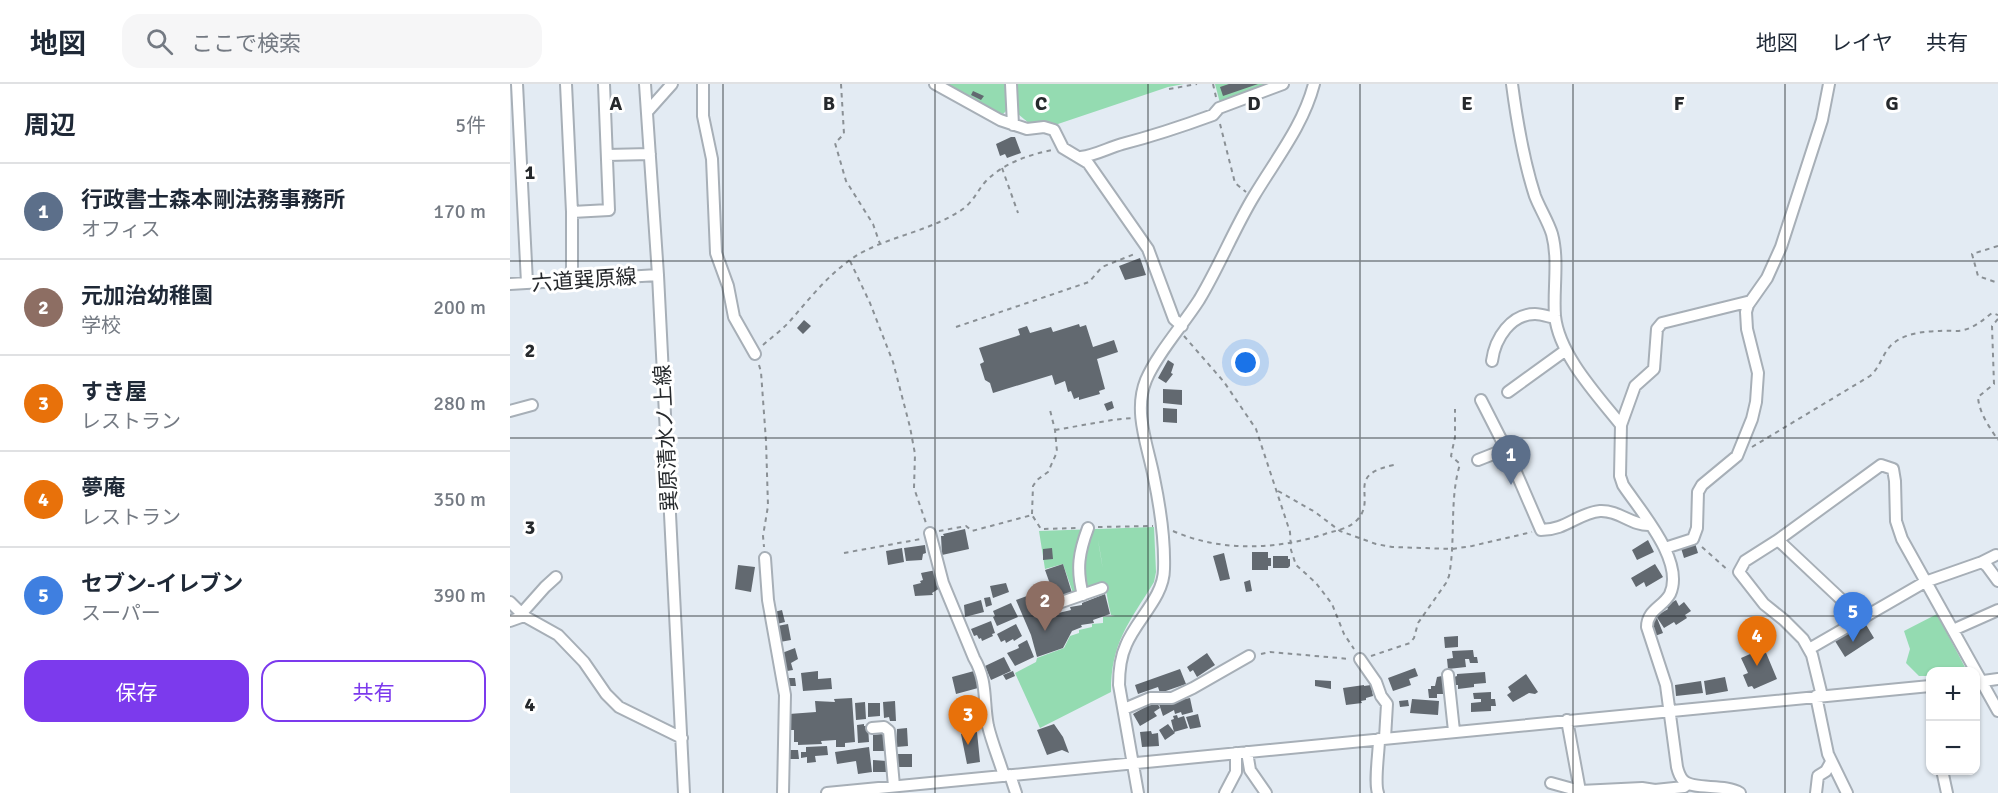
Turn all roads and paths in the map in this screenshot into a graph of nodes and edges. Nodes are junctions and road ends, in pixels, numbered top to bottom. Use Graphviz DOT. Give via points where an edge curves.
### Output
graph roads {
  1 [pos="517,84"];
  2 [pos="566,84"];
  3 [pos="604,84"];
  4 [pos="645,84"];
  5 [pos="672,84"];
  6 [pos="703,84"];
  7 [pos="841,84"];
  8 [pos="935,84"];
  9 [pos="1011,84"];
  10 [pos="1197,84"];
  11 [pos="1282,84"];
  12 [pos="1314,84"];
  13 [pos="1512,84"];
  14 [pos="1829,84"];
  15 [pos="1169,89"];
  16 [pos="647,112"];
  17 [pos="1214,114"];
  18 [pos="1012,125"];
  19 [pos="1063,148"];
  20 [pos="650,154"];
  21 [pos="607,155"];
  22 [pos="1081,157"];
  23 [pos="1002,168"];
  24 [pos="1254,196"];
  25 [pos="572,212"];
  26 [pos="1017,213"];
  27 [pos="880,244"];
  28 [pos="1998,246"];
  29 [pos="1148,249"];
  30 [pos="850,261"];
  31 [pos="658,275"];
  32 [pos="572,281"];
  33 [pos="1998,283"];
  34 [pos="510,284"];
  35 [pos="527,284"];
  36 [pos="1751,301"];
  37 [pos="1998,317"];
  38 [pos="1555,318"];
  39 [pos="956,327"];
  40 [pos="1180,329"];
  41 [pos="1566,350"];
  42 [pos="755,354"];
  43 [pos="1492,361"];
  44 [pos="1508,392"];
  45 [pos="1481,400"];
  46 [pos="532,405"];
  47 [pos="1455,409"];
  48 [pos="1050,410"];
  49 [pos="510,411"];
  50 [pos="1141,418"];
  51 [pos="1621,425"];
  52 [pos="1055,430"];
  53 [pos="1998,440"];
  54 [pos="1506,449"];
  55 [pos="1737,456"];
  56 [pos="1478,460"];
  57 [pos="1394,465"];
  58 [pos="1277,490"];
  59 [pos="1032,515"];
  60 [pos="1650,525"];
  61 [pos="1088,528"];
  62 [pos="1161,528"];
  63 [pos="1540,530"];
  64 [pos="1340,531"];
  65 [pos="930,535"];
  66 [pos="1693,539"];
  67 [pos="1778,540"];
  68 [pos="1291,544"];
  69 [pos="1665,548"];
  70 [pos="1452,549"];
  71 [pos="844,553"];
  72 [pos="1996,555"];
  73 [pos="765,558"];
  74 [pos="1982,562"];
  75 [pos="1739,572"];
  76 [pos="556,577"];
  77 [pos="1998,581"];
  78 [pos="1925,582"];
  79 [pos="1102,588"];
  80 [pos="1083,595"];
  81 [pos="510,602"];
  82 [pos="1050,606"];
  83 [pos="1998,610"];
  84 [pos="523,615"];
  85 [pos="1861,618"];
  86 [pos="510,621"];
  87 [pos="1953,630"];
  88 [pos="1809,648"];
  89 [pos="1249,656"];
  90 [pos="1360,659"];
  91 [pos="1972,667"];
  92 [pos="1448,675"];
  93 [pos="1998,680"];
  94 [pos="1980,681"];
  95 [pos="1980,683"];
  96 [pos="1926,686"];
  97 [pos="1819,696"];
  98 [pos="1124,709"];
  99 [pos="1669,710"];
  100 [pos="1998,711"];
  101 [pos="1567,720"];
  102 [pos="873,728"];
  103 [pos="1454,731"];
  104 [pos="682,738"];
  105 [pos="1382,739"];
  106 [pos="1241,752"];
  107 [pos="1134,762"];
  108 [pos="1831,762"];
  109 [pos="1943,775"];
  110 [pos="1007,776"];
  111 [pos="1551,783"];
  112 [pos="1688,784"];
  113 [pos="894,786"];
  114 [pos="917,788"];
  115 [pos="1580,791"];
  116 [pos="1655,792"];
  117 [pos="684,793"];
  118 [pos="783,793"];
  119 [pos="826,793"];
  120 [pos="1016,793"];
  121 [pos="1138,793"];
  122 [pos="1225,793"];
  123 [pos="1266,793"];
  124 [pos="1378,793"];
  125 [pos="1740,793"];
  126 [pos="1816,793"];
  127 [pos="1847,793"];
  128 [pos="1947,793"];
  1 -- 35 [label="street"];
  2 -- 25 [label="street"];
  3 -- 21 [label="street"];
  4 -- 16 [label="street, 巽原清水ノ上線"];
  5 -- 16 [label="street"];
  6 -- 42 [label="street" via="703,116 712,159 716,253 734,317"];
  7 -- 27 [label="path" via="844,134 835,143 846,181 873,224"];
  8 -- 18 [label="street"];
  9 -- 18 [label="street"];
  10 -- 15 [label="path"];
  11 -- 17 [label="street" via="1219,108"];
  12 -- 24 [label="street" via="1297,128"];
  13 -- 38 [label="street" via="1524,160 1552,234"];
  14 -- 36 [label="street" via="1822,120 1781,247"];
  16 -- 20 [label="street, 巽原清水ノ上線"];
  17 -- 22 [label="street"];
  17 -- 24 [label="path" via="1235,183"];
  18 -- 19 [label="street" via="1054,130"];
  19 -- 22 [label="street"];
  19 -- 23 [label="path" via="1034,154"];
  20 -- 21 [label="street"];
  20 -- 31 [label="street, 巽原清水ノ上線"];
  21 -- 25 [label="street" via="609,210"];
  22 -- 29 [label="street"];
  23 -- 26 [label="path"];
  23 -- 27 [label="path" via="986,181 970,204 954,214"];
  24 -- 40 [label="street"];
  25 -- 32 [label="street"];
  27 -- 30 [label="path"];
  28 -- 33 [label="path" via="1972,254 1978,276"];
  29 -- 39 [label="path" via="1102,267 1089,282"];
  29 -- 40 [label="street"];
  30 -- 42 [label="path" via="831,275"];
  30 -- 65 [label="path" via="893,362 915,454 914,489"];
  31 -- 32 [label="street, 六道巽原線"];
  31 -- 104 [label="street, 巽原清水ノ上線"];
  32 -- 35 [label="street, 六道巽原線"];
  34 -- 35 [label="street, 六道巽原線"];
  36 -- 51 [label="street" via="1662,323 1657,329 1654,369 1635,386"];
  36 -- 55 [label="street" via="1745,321 1758,387 1752,419"];
  37 -- 53 [label="path" via="1992,326 1994,384 1978,400"];
  37 -- 55 [label="path" via="1992,313 1962,331 1909,335 1894,342 1870,376"];
  38 -- 41 [label="street"];
  38 -- 43 [label="street" via="1534,314 1515,319 1501,334"];
  40 -- 50 [label="street" via="1146,381"];
  40 -- 58 [label="path" via="1256,429"];
  41 -- 44 [label="street"];
  41 -- 51 [label="street"];
  42 -- 73 [label="path" via="761,372 766,441"];
  45 -- 54 [label="street"];
  46 -- 49 [label="street"];
  47 -- 70 [label="path" via="1451,456 1460,464 1453,488"];
  48 -- 52 [label="path"];
  50 -- 52 [label="path"];
  50 -- 62 [label="street"];
  51 -- 60 [label="street" via="1620,476"];
  52 -- 59 [label="path" via="1057,452 1048,472 1033,486"];
  54 -- 56 [label="street"];
  54 -- 63 [label="street"];
  55 -- 66 [label="street" via="1698,492"];
  57 -- 64 [label="path" via="1368,476 1359,518"];
  58 -- 64 [label="path"];
  58 -- 68 [label="path"];
  59 -- 61 [label="path" via="1045,530"];
  59 -- 65 [label="path" via="972,531 966,526"];
  60 -- 63 [label="street" via="1642,526 1613,512 1597,511 1553,530"];
  60 -- 69 [label="street"];
  61 -- 62 [label="path"];
  61 -- 80 [label="street" via="1078,562"];
  62 -- 68 [label="path" via="1221,545"];
  62 -- 98 [label="street" via="1161,583 1121,658 1119,685"];
  63 -- 70 [label="path"];
  64 -- 68 [label="path"];
  64 -- 70 [label="path" via="1392,547"];
  65 -- 71 [label="path"];
  65 -- 110 [label="street" via="943,583 980,669 986,690 988,726"];
  66 -- 69 [label="street"];
  66 -- 75 [label="path" via="1729,571"];
  67 -- 75 [label="street" via="1745,561"];
  67 -- 78 [label="street" via="1881,465 1893,469 1896,521"];
  67 -- 85 [label="street"];
  68 -- 90 [label="path" via="1296,565 1332,604"];
  69 -- 99 [label="street" via="1674,584 1668,598 1649,616 1647,627 1666,685"];
  70 -- 90 [label="path" via="1446,584 1410,643"];
  72 -- 74 [label="street"];
  73 -- 118 [label="street" via="768,600 785,695"];
  74 -- 77 [label="street"];
  74 -- 78 [label="street"];
  75 -- 88 [label="street" via="1764,604"];
  76 -- 84 [label="street"];
  78 -- 85 [label="street"];
  78 -- 87 [label="street"];
  79 -- 80 [label="street"];
  80 -- 82 [label="street"];
  81 -- 84 [label="street"];
  83 -- 87 [label="street"];
  84 -- 86 [label="street"];
  84 -- 104 [label="street" via="558,635 619,707"];
  85 -- 88 [label="street"];
  87 -- 91 [label="street"];
  88 -- 97 [label="street"];
  89 -- 90 [label="path" via="1270,652"];
  89 -- 98 [label="street" via="1173,698 1150,698"];
  90 -- 105 [label="street" via="1387,704"];
  92 -- 103 [label="street"];
  93 -- 94 [label="street"];
  95 -- 100 [label="street"];
  96 -- 97 [label="street"];
  97 -- 99 [label="street"];
  97 -- 108 [label="street"];
  98 -- 107 [label="street"];
  99 -- 101 [label="street"];
  99 -- 112 [label="street" via="1677,767"];
  101 -- 103 [label="street"];
  101 -- 115 [label="street"];
  102 -- 113 [label="street" via="884,727 889,731"];
  103 -- 105 [label="street"];
  104 -- 117 [label="street, 巽原清水ノ上線"];
  105 -- 106 [label="street"];
  105 -- 124 [label="street"];
  106 -- 107 [label="street"];
  106 -- 122 [label="street"];
  106 -- 123 [label="street"];
  107 -- 110 [label="street"];
  107 -- 121 [label="street"];
  108 -- 126 [label="street" via="1818,776"];
  108 -- 127 [label="street"];
  109 -- 128 [label="street"];
  110 -- 114 [label="street"];
  110 -- 120 [label="street"];
  111 -- 115 [label="street"];
  112 -- 116 [label="street"];
  112 -- 125 [label="street" via="1725,787"];
  113 -- 114 [label="street"];
  113 -- 119 [label="street"];
  115 -- 116 [label="street" via="1642,788"];
}
